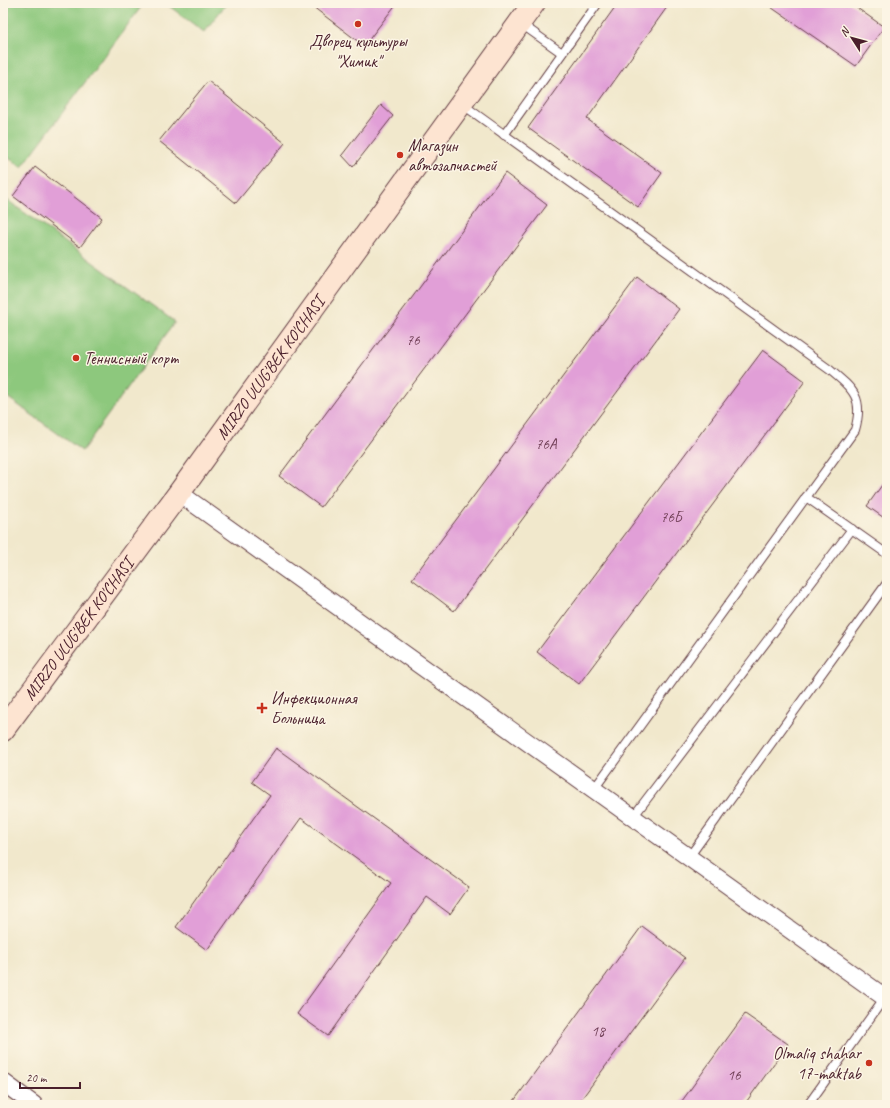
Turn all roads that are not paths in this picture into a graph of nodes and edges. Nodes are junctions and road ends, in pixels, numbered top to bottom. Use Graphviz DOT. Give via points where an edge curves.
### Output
graph roads {
  1 [pos="534,3"];
  2 [pos="598,3"];
  3 [pos="520,23"];
  4 [pos="562,53"];
  5 [pos="461,104"];
  6 [pos="504,134"];
  7 [pos="179,493"];
  8 [pos="806,497"];
  9 [pos="852,529"];
  10 [pos="887,554"];
  11 [pos="887,583"];
  12 [pos="3,730"];
  13 [pos="594,789"];
  14 [pos="633,817"];
  15 [pos="689,857"];
  16 [pos="886,998"];
  17 [pos="3,1082"];
  18 [pos="34,1105"];
  19 [pos="808,1105"];
  1 -- 3 [label="main road, MIRZO ULUG'BEK KO'CHASI"];
  2 -- 4 [label="lane"];
  3 -- 4 [label="lane"];
  3 -- 5 [label="main road, MIRZO ULUG'BEK KO'CHASI"];
  4 -- 6 [label="lane"];
  5 -- 6 [label="lane"];
  5 -- 7 [label="main road, MIRZO ULUG'BEK KO'CHASI"];
  6 -- 8 [label="lane" via="848,385 856,396 859,414 855,430"];
  7 -- 12 [label="main road, MIRZO ULUG'BEK KO'CHASI"];
  7 -- 13 [label="street"];
  8 -- 9 [label="lane"];
  8 -- 13 [label="lane"];
  9 -- 10 [label="lane"];
  9 -- 14 [label="lane"];
  11 -- 15 [label="lane"];
  13 -- 14 [label="street"];
  14 -- 15 [label="street"];
  15 -- 16 [label="street"];
  16 -- 19 [label="lane"];
  17 -- 18 [label="street"];
}
